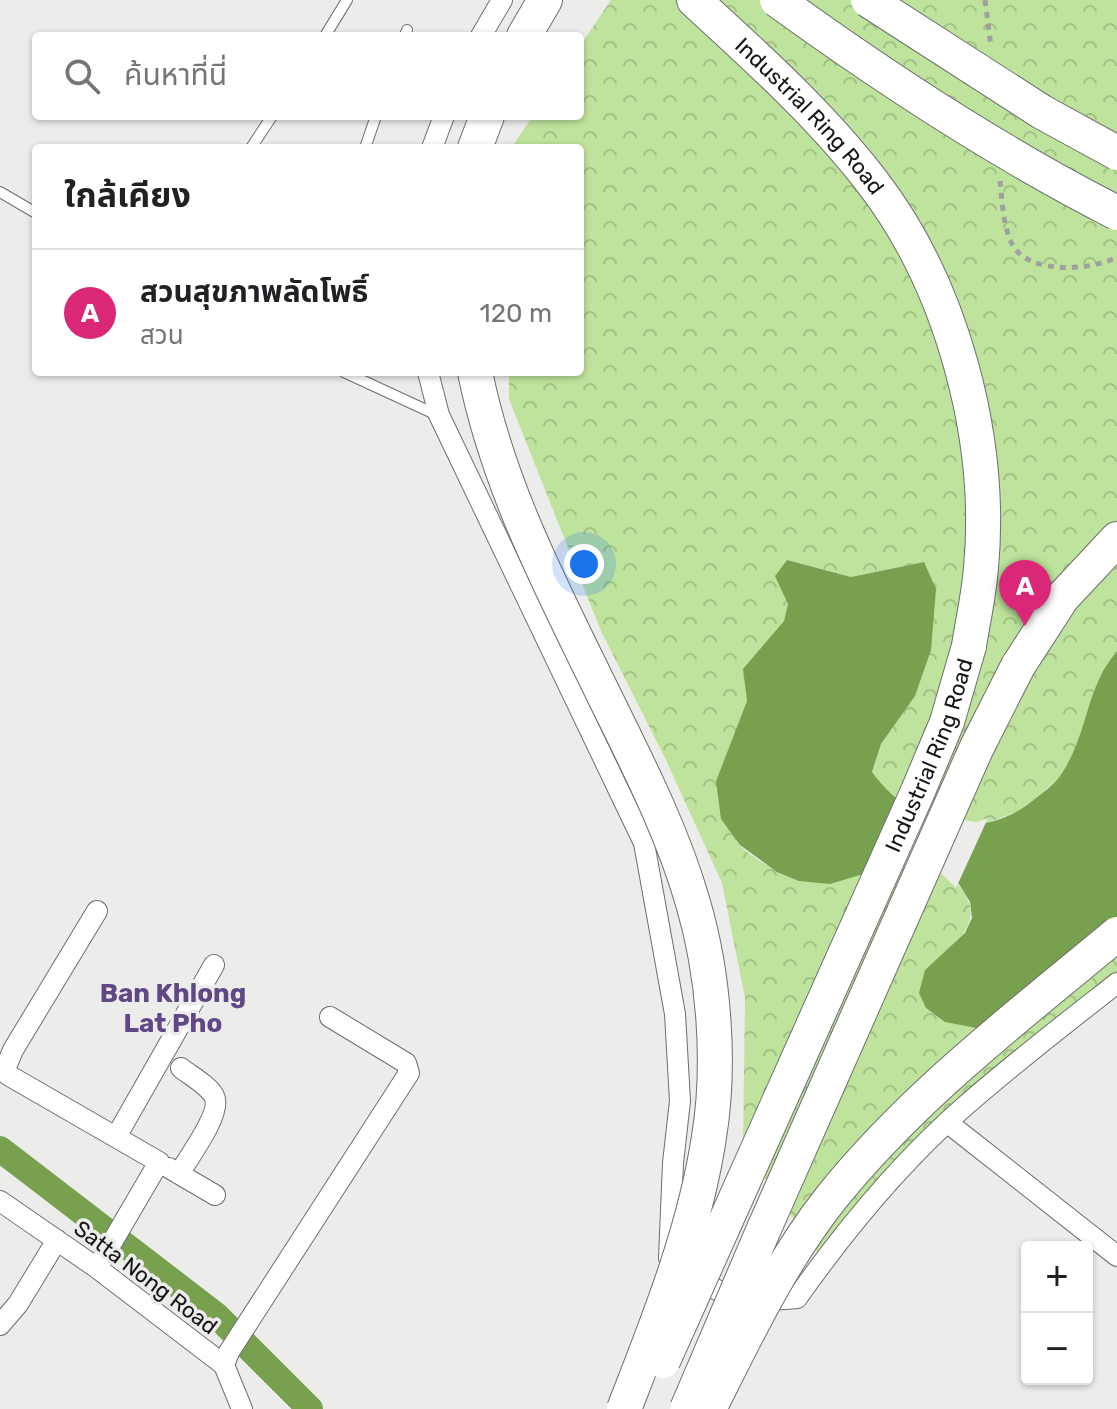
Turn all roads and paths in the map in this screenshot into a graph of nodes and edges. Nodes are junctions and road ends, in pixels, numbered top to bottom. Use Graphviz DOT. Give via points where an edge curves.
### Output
graph roads {
  1 [pos="347,0"];
  2 [pos="502,0"];
  3 [pos="545,0"];
  4 [pos="694,0"];
  5 [pos="777,0"];
  6 [pos="868,0"];
  7 [pos="327,32"];
  8 [pos="483,32"];
  9 [pos="526,32"];
  10 [pos="269,120"];
  11 [pos="375,120"];
  12 [pos="442,120"];
  13 [pos="486,120"];
  14 [pos="254,144"];
  15 [pos="366,144"];
  16 [pos="434,144"];
  17 [pos="476,144"];
  18 [pos="1117,153"];
  19 [pos="0,192"];
  20 [pos="32,211"];
  21 [pos="1117,213"];
  22 [pos="353,376"];
  23 [pos="429,376"];
  24 [pos="476,376"];
  25 [pos="439,415"];
  26 [pos="1117,539"];
  27 [pos="97,911"];
  28 [pos="1117,934"];
  29 [pos="214,965"];
  30 [pos="1117,983"];
  31 [pos="330,1017"];
  32 [pos="181,1068"];
  33 [pos="948,1123"];
  34 [pos="116,1137"];
  35 [pos="159,1162"];
  36 [pos="179,1174"];
  37 [pos="215,1195"];
  38 [pos="0,1201"];
  39 [pos="57,1240"];
  40 [pos="1117,1256"];
  41 [pos="101,1260"];
  42 [pos="0,1325"];
  43 [pos="227,1358"];
  44 [pos="242,1409"];
  45 [pos="624,1409"];
  46 [pos="642,1409"];
  47 [pos="687,1409"];
  48 [pos="709,1409"];
  1 -- 7 [label="lane"];
  2 -- 8 [label="street"];
  3 -- 9 [label="main road"];
  4 -- 46 [label="main road, Industrial Ring Road, bridge" via="824,124 874,185 920,257 953,335 972,416 982,493 982,567 969,646 947,722"];
  5 -- 21 [label="main road, bridge" via="936,111"];
  6 -- 18 [label="main road, bridge" via="1042,112"];
  10 -- 14 [label="lane"];
  11 -- 15 [label="lane"];
  12 -- 16 [label="street"];
  13 -- 17 [label="main road"];
  19 -- 20 [label="lane"];
  22 -- 25 [label="lane"];
  23 -- 25 [label="street"];
  24 -- 45 [label="main road, bridge" via="485,423 512,499 662,820 693,903 710,977 714,1062 709,1136 688,1225"];
  25 -- 33 [label="street" via="644,843 675,1014 679,1072 669,1258 701,1283 743,1300 797,1298 902,1169"];
  26 -- 47 [label="main road, Industrial Ring Road, bridge" via="1062,598 1018,666 976,749"];
  27 -- 34 [label="street" via="6,1067 8,1075"];
  28 -- 48 [label="main road, bridge" via="992,1036 877,1145 830,1200 786,1265"];
  29 -- 34 [label="street"];
  30 -- 33 [label="street"];
  31 -- 43 [label="street" via="406,1063 409,1073"];
  32 -- 36 [label="street" via="217,1102"];
  33 -- 40 [label="street"];
  34 -- 35 [label="street"];
  35 -- 36 [label="street"];
  35 -- 41 [label="street"];
  36 -- 37 [label="street"];
  38 -- 39 [label="street, Satta Nong Road"];
  39 -- 41 [label="street, Satta Nong Road"];
  39 -- 42 [label="street"];
  41 -- 43 [label="street, Satta Nong Road"];
  43 -- 44 [label="street, Satta Nong Road"];
}
